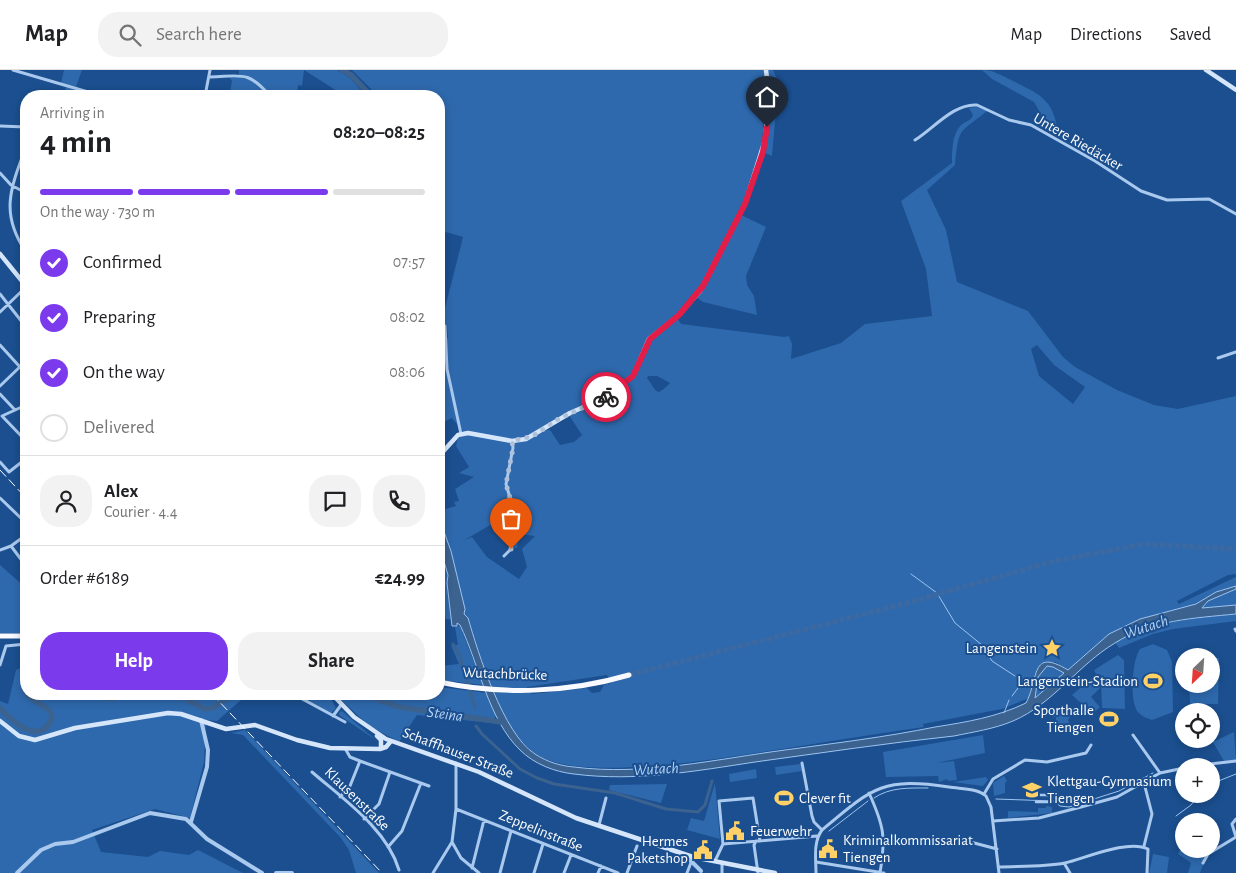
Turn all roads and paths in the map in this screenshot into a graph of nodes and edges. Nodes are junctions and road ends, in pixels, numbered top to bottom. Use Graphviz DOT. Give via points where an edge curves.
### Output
graph roads {
  1 [pos="13,70"];
  2 [pos="210,70"];
  3 [pos="766,70"];
  4 [pos="1206,70"];
  5 [pos="210,77"];
  6 [pos="81,90"];
  7 [pos="207,90"];
  8 [pos="264,90"];
  9 [pos="1236,90"];
  10 [pos="0,126"];
  11 [pos="20,127"];
  12 [pos="915,140"];
  13 [pos="20,164"];
  14 [pos="0,173"];
  15 [pos="11,185"];
  16 [pos="20,190"];
  17 [pos="1236,214"];
  18 [pos="20,244"];
  19 [pos="0,254"];
  20 [pos="20,279"];
  21 [pos="20,292"];
  22 [pos="0,294"];
  23 [pos="8,304"];
  24 [pos="0,312"];
  25 [pos="20,319"];
  26 [pos="445,326"];
  27 [pos="0,345"];
  28 [pos="1236,352"];
  29 [pos="1218,358"];
  30 [pos="20,367"];
  31 [pos="0,386"];
  32 [pos="0,394"];
  33 [pos="20,408"];
  34 [pos="15,410"];
  35 [pos="1,417"];
  36 [pos="461,434"];
  37 [pos="20,435"];
  38 [pos="512,441"];
  39 [pos="445,450"];
  40 [pos="0,462"];
  41 [pos="20,464"];
  42 [pos="0,498"];
  43 [pos="20,517"];
  44 [pos="20,539"];
  45 [pos="11,546"];
  46 [pos="0,550"];
  47 [pos="504,556"];
  48 [pos="20,558"];
  49 [pos="0,636"];
  50 [pos="20,636"];
  51 [pos="20,645"];
  52 [pos="0,665"];
  53 [pos="629,675"];
  54 [pos="445,684"];
  55 [pos="304,700"];
  56 [pos="337,700"];
  57 [pos="341,705"];
  58 [pos="333,716"];
  59 [pos="201,720"];
  60 [pos="0,721"];
  61 [pos="345,722"];
  62 [pos="373,731"];
  63 [pos="1133,735"];
  64 [pos="388,740"];
  65 [pos="1091,744"];
  66 [pos="380,748"];
  67 [pos="346,750"];
  68 [pos="360,761"];
  69 [pos="1236,761"];
  70 [pos="456,763"];
  71 [pos="802,763"];
  72 [pos="1220,763"];
  73 [pos="1175,770"];
  74 [pos="312,772"];
  75 [pos="390,772"];
  76 [pos="1160,773"];
  77 [pos="421,783"];
  78 [pos="1144,783"];
  79 [pos="429,786"];
  80 [pos="1052,790"];
  81 [pos="869,793"];
  82 [pos="984,794"];
  83 [pos="1039,795"];
  84 [pos="340,797"];
  85 [pos="606,798"];
  86 [pos="1052,798"];
  87 [pos="1036,802"];
  88 [pos="456,809"];
  89 [pos="364,819"];
  90 [pos="1236,819"];
  91 [pos="484,820"];
  92 [pos="993,821"];
  93 [pos="191,822"];
  94 [pos="599,825"];
  95 [pos="822,830"];
  96 [pos="511,831"];
  97 [pos="817,836"];
  98 [pos="1236,837"];
  99 [pos="885,838"];
  100 [pos="758,841"];
  101 [pos="452,842"];
  102 [pos="543,844"];
  103 [pos="723,844"];
  104 [pos="637,846"];
  105 [pos="1144,846"];
  106 [pos="388,847"];
  107 [pos="997,849"];
  108 [pos="570,854"];
  109 [pos="684,854"];
  110 [pos="703,859"];
  111 [pos="692,860"];
  112 [pos="715,862"];
  113 [pos="816,862"];
  114 [pos="722,863"];
  115 [pos="1064,863"];
  116 [pos="1203,863"];
  117 [pos="601,866"];
  118 [pos="998,867"];
  119 [pos="472,868"];
  120 [pos="399,870"];
  121 [pos="758,871"];
  122 [pos="702,872"];
  123 [pos="17,873"];
  124 [pos="262,873"];
  125 [pos="276,873"];
  126 [pos="292,873"];
  127 [pos="433,873"];
  128 [pos="479,873"];
  129 [pos="500,873"];
  130 [pos="534,873"];
  131 [pos="564,873"];
  132 [pos="598,873"];
  133 [pos="618,873"];
  134 [pos="627,873"];
  135 [pos="687,873"];
  136 [pos="722,873"];
  137 [pos="775,873"];
  138 [pos="816,873"];
  139 [pos="882,873"];
  140 [pos="999,873"];
  141 [pos="1070,873"];
  142 [pos="1147,873"];
  1 -- 6 [label="street"];
  2 -- 5 [label="street"];
  3 -- 38 [label="main road" via="769,96 763,152 737,221 700,291 679,315 650,339 629,380 602,399 570,413 533,436"];
  4 -- 9 [label="main road"];
  5 -- 7 [label="street"];
  5 -- 8 [label="street" via="227,74 247,76"];
  10 -- 11 [label="street"];
  12 -- 17 [label="street, Untere Riedäcker" via="951,114 977,105 1009,120 1031,125 1141,191 1168,200 1208,200"];
  13 -- 15 [label="street"];
  14 -- 15 [label="street"];
  15 -- 16 [label="street"];
  15 -- 18 [label="street" via="6,201 8,223"];
  19 -- 20 [label="main road"];
  21 -- 23 [label="street"];
  22 -- 23 [label="street"];
  23 -- 24 [label="street"];
  23 -- 25 [label="street"];
  26 -- 36 [label="street" via="447,370"];
  27 -- 30 [label="street"];
  28 -- 29 [label="street"];
  30 -- 31 [label="street"];
  32 -- 34 [label="street"];
  33 -- 34 [label="street"];
  34 -- 35 [label="street"];
  35 -- 37 [label="street"];
  36 -- 38 [label="main road"];
  36 -- 39 [label="main road"];
  38 -- 47 [label="street" via="506,484 515,515 510,531 511,549"];
  40 -- 41 [label="street" via="10,472"];
  42 -- 43 [label="street"];
  44 -- 45 [label="street"];
  45 -- 46 [label="street"];
  45 -- 48 [label="street"];
  49 -- 50 [label="highway"];
  51 -- 52 [label="street" via="6,646"];
  53 -- 54 [label="highway, Wutachbrücke" via="556,688 501,690"];
  55 -- 58 [label="street"];
  56 -- 57 [label="main road, Schaffhauser Straße"];
  57 -- 58 [label="street"];
  57 -- 62 [label="main road, Schaffhauser Straße"];
  58 -- 61 [label="street"];
  59 -- 60 [label="main road" via="181,714 160,714 75,728 35,740 19,736"];
  59 -- 67 [label="main road" via="226,729 255,725 297,740"];
  59 -- 93 [label="street" via="208,750 207,768"];
  62 -- 64 [label="main road, Schaffhauser Straße"];
  62 -- 66 [label="main road" via="381,740"];
  63 -- 76 [label="street"];
  64 -- 66 [label="main road"];
  64 -- 70 [label="main road, Schaffhauser Straße"];
  65 -- 82 [label="street" via="1086,753 1061,760 1025,760 993,778"];
  66 -- 67 [label="main road"];
  67 -- 68 [label="street"];
  68 -- 75 [label="street"];
  68 -- 84 [label="street" via="350,786"];
  69 -- 72 [label="street"];
  70 -- 88 [label="street"];
  70 -- 94 [label="main road, Schaffhauser Straße"];
  71 -- 95 [label="street" via="812,816"];
  73 -- 76 [label="street"];
  74 -- 84 [label="street, Klausenstraße"];
  75 -- 77 [label="street"];
  75 -- 89 [label="street" via="379,804"];
  76 -- 78 [label="street"];
  77 -- 79 [label="street"];
  77 -- 106 [label="street" via="402,831"];
  78 -- 92 [label="street" via="1117,796 1054,814"];
  78 -- 105 [label="street" via="1152,814"];
  80 -- 86 [label="street"];
  81 -- 82 [label="street" via="888,784 906,782"];
  81 -- 95 [label="street"];
  81 -- 99 [label="street" via="882,820"];
  82 -- 92 [label="street" via="990,802"];
  83 -- 86 [label="street"];
  84 -- 89 [label="street, Klausenstraße"];
  85 -- 94 [label="street"];
  86 -- 87 [label="street"];
  88 -- 91 [label="street, Zeppelinstraße"];
  88 -- 101 [label="street"];
  89 -- 106 [label="street, Klausenstraße"];
  90 -- 98 [label="street" via="1232,824"];
  91 -- 96 [label="street, Zeppelinstraße"];
  91 -- 119 [label="street"];
  92 -- 107 [label="street"];
  93 -- 123 [label="street" via="186,818 150,813 41,850"];
  93 -- 124 [label="street" via="207,839"];
  94 -- 109 [label="main road, Schaffhauser Straße"];
  95 -- 97 [label="street"];
  96 -- 102 [label="street, Zeppelinstraße"];
  96 -- 129 [label="street"];
  97 -- 100 [label="street"];
  97 -- 113 [label="street"];
  98 -- 116 [label="street" via="1208,854"];
  99 -- 107 [label="street" via="959,839"];
  99 -- 139 [label="street"];
  100 -- 103 [label="street"];
  100 -- 103 [label="street" via="751,796 718,803"];
  100 -- 121 [label="street" via="754,845"];
  101 -- 119 [label="street" via="461,858"];
  101 -- 127 [label="street"];
  102 -- 108 [label="street, Zeppelinstraße"];
  102 -- 130 [label="street"];
  103 -- 112 [label="street"];
  104 -- 134 [label="street"];
  105 -- 115 [label="street" via="1129,846"];
  105 -- 142 [label="street" via="1148,849"];
  106 -- 120 [label="street, Klausenstraße"];
  107 -- 118 [label="street"];
  108 -- 117 [label="street, Zeppelinstraße"];
  108 -- 131 [label="street"];
  109 -- 110 [label="main road, Schaffhauser Straße"];
  109 -- 111 [label="street"];
  110 -- 112 [label="main road, Schaffhauser Straße"];
  110 -- 122 [label="street"];
  111 -- 122 [label="street"];
  111 -- 135 [label="street"];
  112 -- 114 [label="main road, Schaffhauser Straße"];
  113 -- 138 [label="street"];
  113 -- 139 [label="street"];
  114 -- 121 [label="main road, Schaffhauser Straße"];
  114 -- 136 [label="street"];
  115 -- 118 [label="street"];
  115 -- 141 [label="street"];
  117 -- 132 [label="street"];
  117 -- 133 [label="street, Zeppelinstraße"];
  118 -- 140 [label="street"];
  119 -- 128 [label="street"];
  121 -- 137 [label="main road, Schaffhauser Straße"];
  125 -- 126 [label="street"];
}
